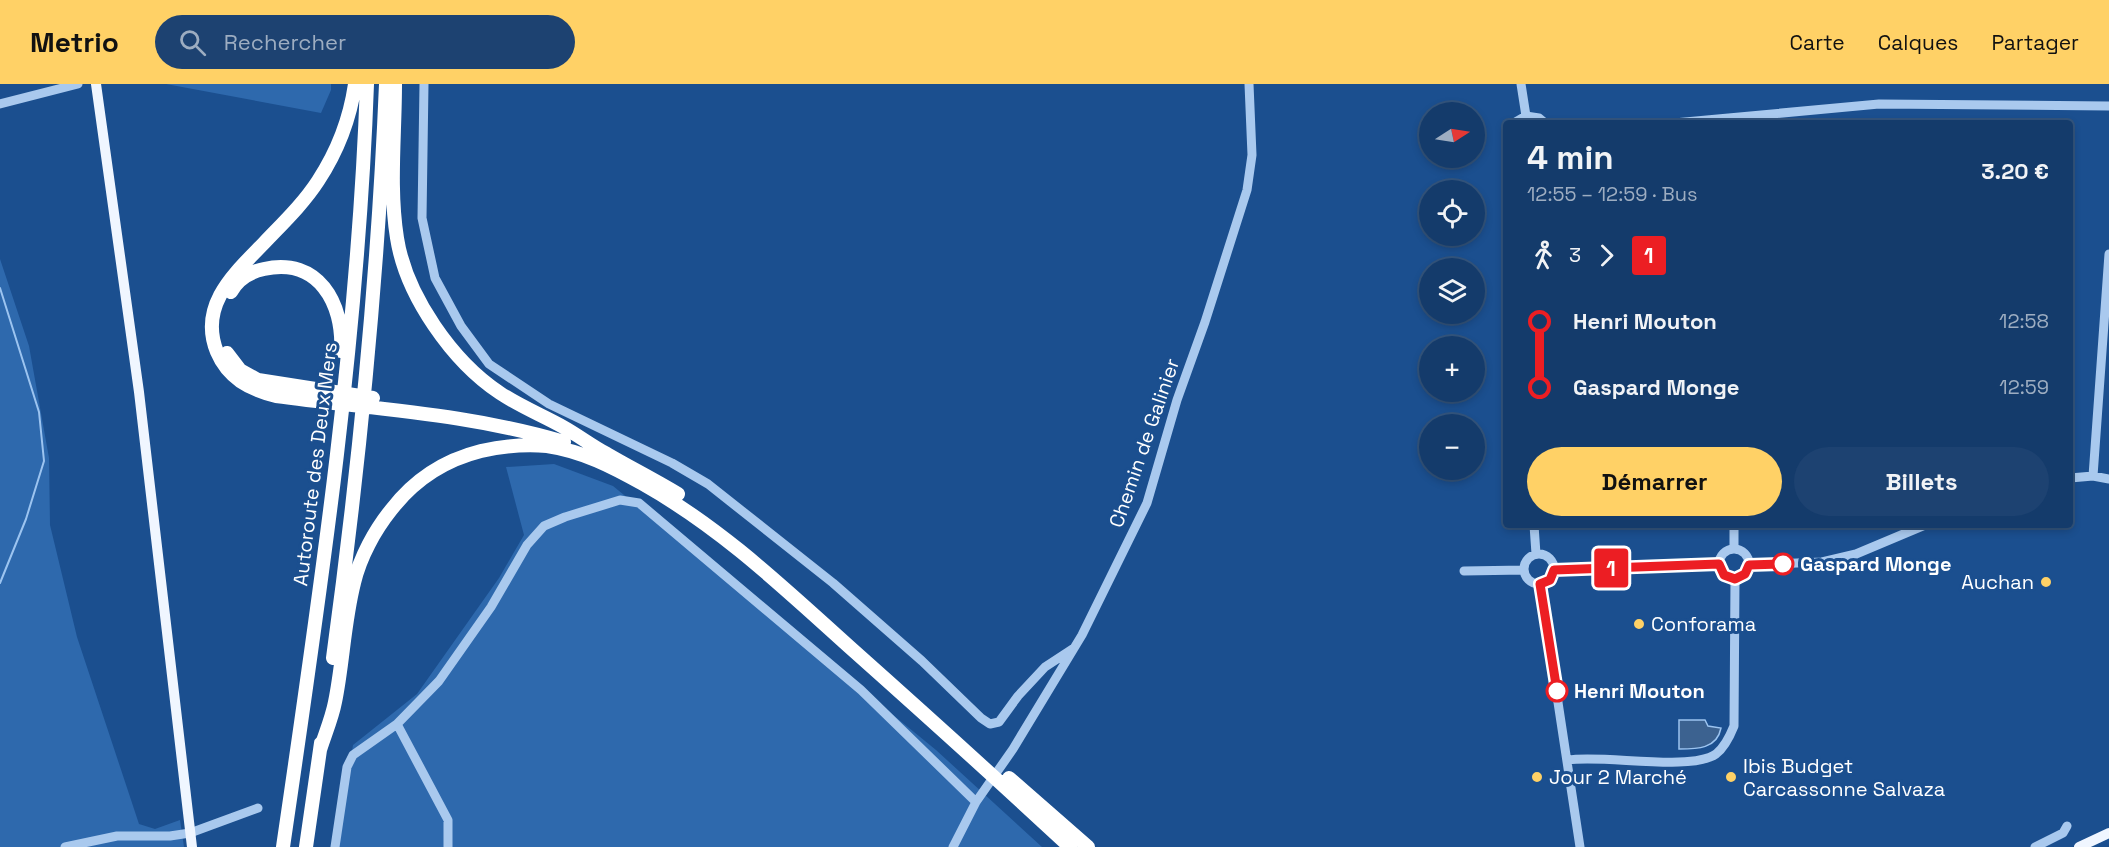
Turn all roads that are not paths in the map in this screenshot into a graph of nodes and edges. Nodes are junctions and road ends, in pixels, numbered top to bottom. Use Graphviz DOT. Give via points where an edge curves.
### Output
graph roads {
  1 [pos="78,84"];
  2 [pos="96,84"];
  3 [pos="356,84"];
  4 [pos="367,84"];
  5 [pos="386,84"];
  6 [pos="395,84"];
  7 [pos="424,84"];
  8 [pos="1249,84"];
  9 [pos="1521,84"];
  10 [pos="0,105"];
  11 [pos="2109,106"];
  12 [pos="1526,116"];
  13 [pos="1519,120"];
  14 [pos="1541,120"];
  15 [pos="1736,120"];
  16 [pos="2109,254"];
  17 [pos="345,391"];
  18 [pos="320,396"];
  19 [pos="395,405"];
  20 [pos="606,454"];
  21 [pos="613,467"];
  22 [pos="2093,476"];
  23 [pos="2073,477"];
  24 [pos="2109,479"];
  25 [pos="1534,528"];
  26 [pos="1734,528"];
  27 [pos="1918,528"];
  28 [pos="1734,549"];
  29 [pos="1536,554"];
  30 [pos="1719,564"];
  31 [pos="1749,565"];
  32 [pos="1524,570"];
  33 [pos="1554,570"];
  34 [pos="1464,571"];
  35 [pos="1735,579"];
  36 [pos="1540,584"];
  37 [pos="1074,648"];
  38 [pos="397,724"];
  39 [pos="320,750"];
  40 [pos="1568,760"];
  41 [pos="975,802"];
  42 [pos="258,808"];
  43 [pos="2067,826"];
  44 [pos="2109,828"];
  45 [pos="190,833"];
  46 [pos="2109,833"];
  47 [pos="2084,845"];
  48 [pos="65,847"];
  49 [pos="192,847"];
  50 [pos="283,847"];
  51 [pos="306,847"];
  52 [pos="335,847"];
  53 [pos="448,847"];
  54 [pos="953,847"];
  55 [pos="1070,847"];
  56 [pos="1088,847"];
  57 [pos="1580,847"];
  58 [pos="2035,847"];
  1 -- 10 [label="street"];
  2 -- 45 [label="main road" via="137,381"];
  3 -- 18 [label="highway" via="347,122 329,162 304,200 229,279 213,317 212,334 221,362 239,382 269,394"];
  4 -- 17 [label="highway, Autoroute des Deux Mers"];
  5 -- 39 [label="highway, Autoroute des Deux Mers" via="368,357"];
  6 -- 20 [label="highway" via="397,240 425,311 449,346 479,378"];
  7 -- 37 [label="street" via="422,218 435,278 461,326 489,364 549,404 708,484 833,583 990,724 999,722 1045,667"];
  8 -- 37 [label="street, Chemin de Galinier" via="1252,155 1235,231 1177,400 1147,504"];
  9 -- 12 [label="street"];
  11 -- 15 [label="street" via="1880,104"];
  12 -- 13 [label="street"];
  12 -- 14 [label="street"];
  16 -- 22 [label="street"];
  17 -- 18 [label="highway" via="338,314 319,281 295,268 271,267 250,273 233,288 223,311 221,336 229,356 240,370 258,380"];
  17 -- 50 [label="highway, Autoroute des Deux Mers"];
  18 -- 19 [label="highway"];
  19 -- 20 [label="highway" via="501,418"];
  19 -- 21 [label="highway" via="532,432 587,450"];
  20 -- 56 [label="highway" via="689,500 735,535"];
  21 -- 39 [label="highway" via="566,450 505,446 455,459 407,491 378,528 354,582 335,705"];
  21 -- 55 [label="highway" via="679,504 729,541"];
  22 -- 23 [label="street"];
  22 -- 24 [label="street"];
  25 -- 29 [label="street"];
  26 -- 28 [label="street"];
  27 -- 31 [label="street" via="1856,554 1822,562"];
  28 -- 30 [label="street" via="1723,553"];
  28 -- 31 [label="street" via="1745,553"];
  29 -- 32 [label="street" via="1525,563"];
  29 -- 33 [label="street" via="1547,556"];
  30 -- 33 [label="street"];
  30 -- 35 [label="street" via="1724,575"];
  31 -- 35 [label="street" via="1745,574"];
  32 -- 34 [label="street"];
  32 -- 36 [label="street" via="1529,581"];
  33 -- 36 [label="street" via="1550,580"];
  35 -- 40 [label="street" via="1734,726 1728,741 1716,754 1695,761"];
  36 -- 40 [label="street"];
  37 -- 41 [label="street, Chemin de Galinier" via="1013,749"];
  38 -- 41 [label="street" via="439,681 491,607 527,545 544,526 620,500 639,503 861,690"];
  38 -- 52 [label="street" via="353,755 346,767"];
  38 -- 53 [label="street" via="448,820"];
  39 -- 51 [label="highway, Autoroute des Deux Mers"];
  40 -- 57 [label="street"];
  41 -- 54 [label="street, Chemin de Galinier"];
  42 -- 45 [label="street"];
  43 -- 58 [label="street" via="2063,833"];
  44 -- 47 [label="main road"];
  45 -- 48 [label="street" via="117,836"];
  45 -- 49 [label="main road"];
  46 -- 47 [label="main road"];
}
